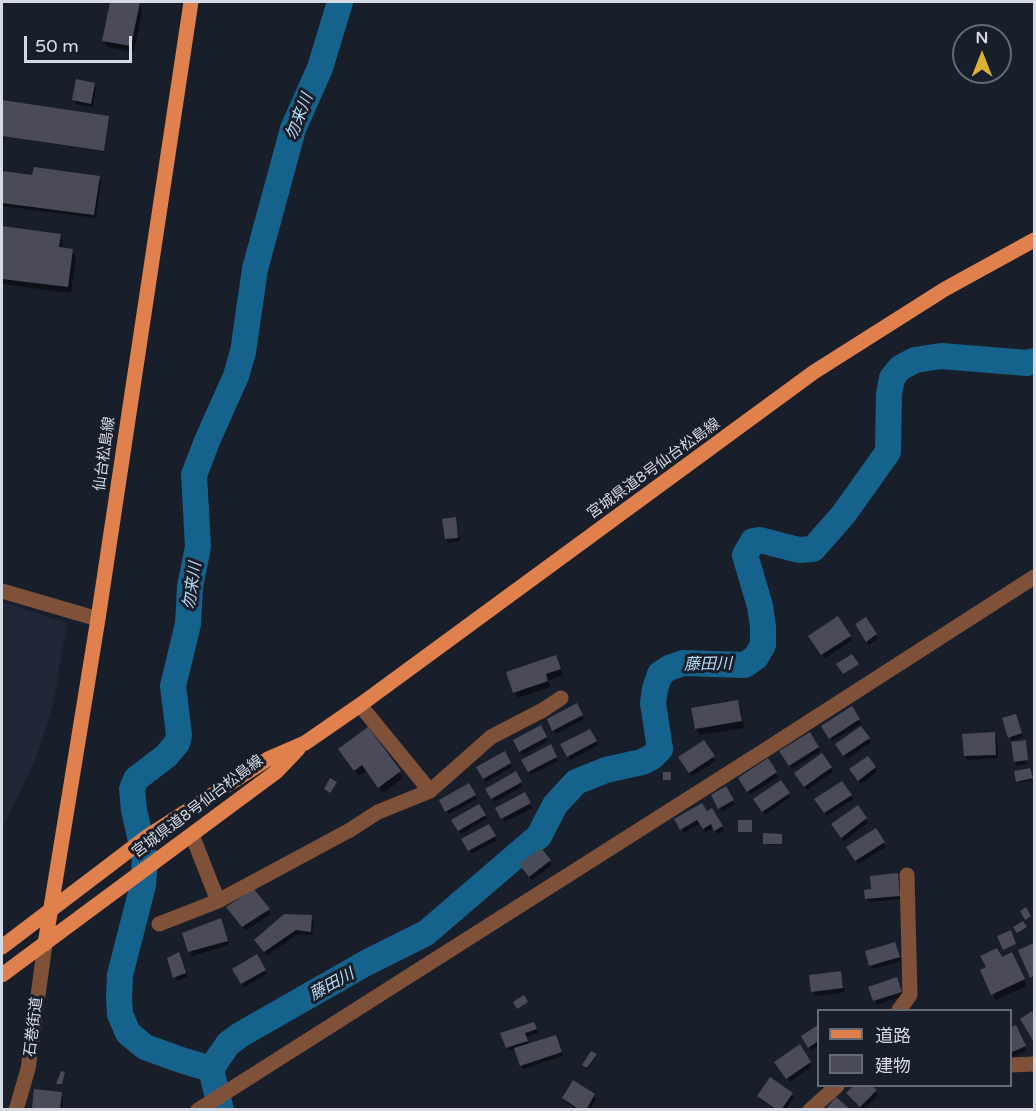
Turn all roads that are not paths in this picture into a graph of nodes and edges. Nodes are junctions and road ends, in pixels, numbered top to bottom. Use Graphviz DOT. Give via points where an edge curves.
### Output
graph roads {
  1 [pos="191,2"];
  2 [pos="1035,240"];
  3 [pos="1035,577"];
  4 [pos="2,591"];
  5 [pos="98,619"];
  6 [pos="561,698"];
  7 [pos="360,705"];
  8 [pos="305,743"];
  9 [pos="430,791"];
  10 [pos="192,835"];
  11 [pos="907,875"];
  12 [pos="218,901"];
  13 [pos="49,912"];
  14 [pos="159,924"];
  15 [pos="45,944"];
  16 [pos="2,947"];
  17 [pos="2,975"];
  18 [pos="900,1009"];
  19 [pos="1035,1064"];
  20 [pos="1012,1065"];
  21 [pos="836,1087"];
  22 [pos="16,1110"];
  23 [pos="198,1110"];
  24 [pos="810,1110"];
  1 -- 5 [label="main road, 仙台松島線"];
  2 -- 7 [label="main road, 宮城県道8号仙台松島線" via="945,289 814,372"];
  3 -- 23 [label="street"];
  4 -- 5 [label="street"];
  5 -- 13 [label="main road, 仙台松島線"];
  6 -- 9 [label="street" via="491,737"];
  7 -- 8 [label="main road, 宮城県道8号仙台松島線"];
  7 -- 9 [label="street"];
  8 -- 10 [label="main road, 宮城県道8号仙台松島線" via="276,772"];
  8 -- 13 [label="main road, 宮城県道8号仙台松島線" via="268,759 148,836"];
  9 -- 12 [label="street" via="378,812 289,865"];
  10 -- 12 [label="street"];
  10 -- 15 [label="main road, 宮城県道8号仙台松島線"];
  11 -- 18 [label="street" via="910,995"];
  12 -- 14 [label="street"];
  13 -- 15 [label="main road, 仙台松島線"];
  13 -- 16 [label="main road"];
  15 -- 17 [label="main road"];
  15 -- 22 [label="street, 石巻街道" via="28,1069"];
  19 -- 20 [label="street"];
  21 -- 24 [label="street"];
}
